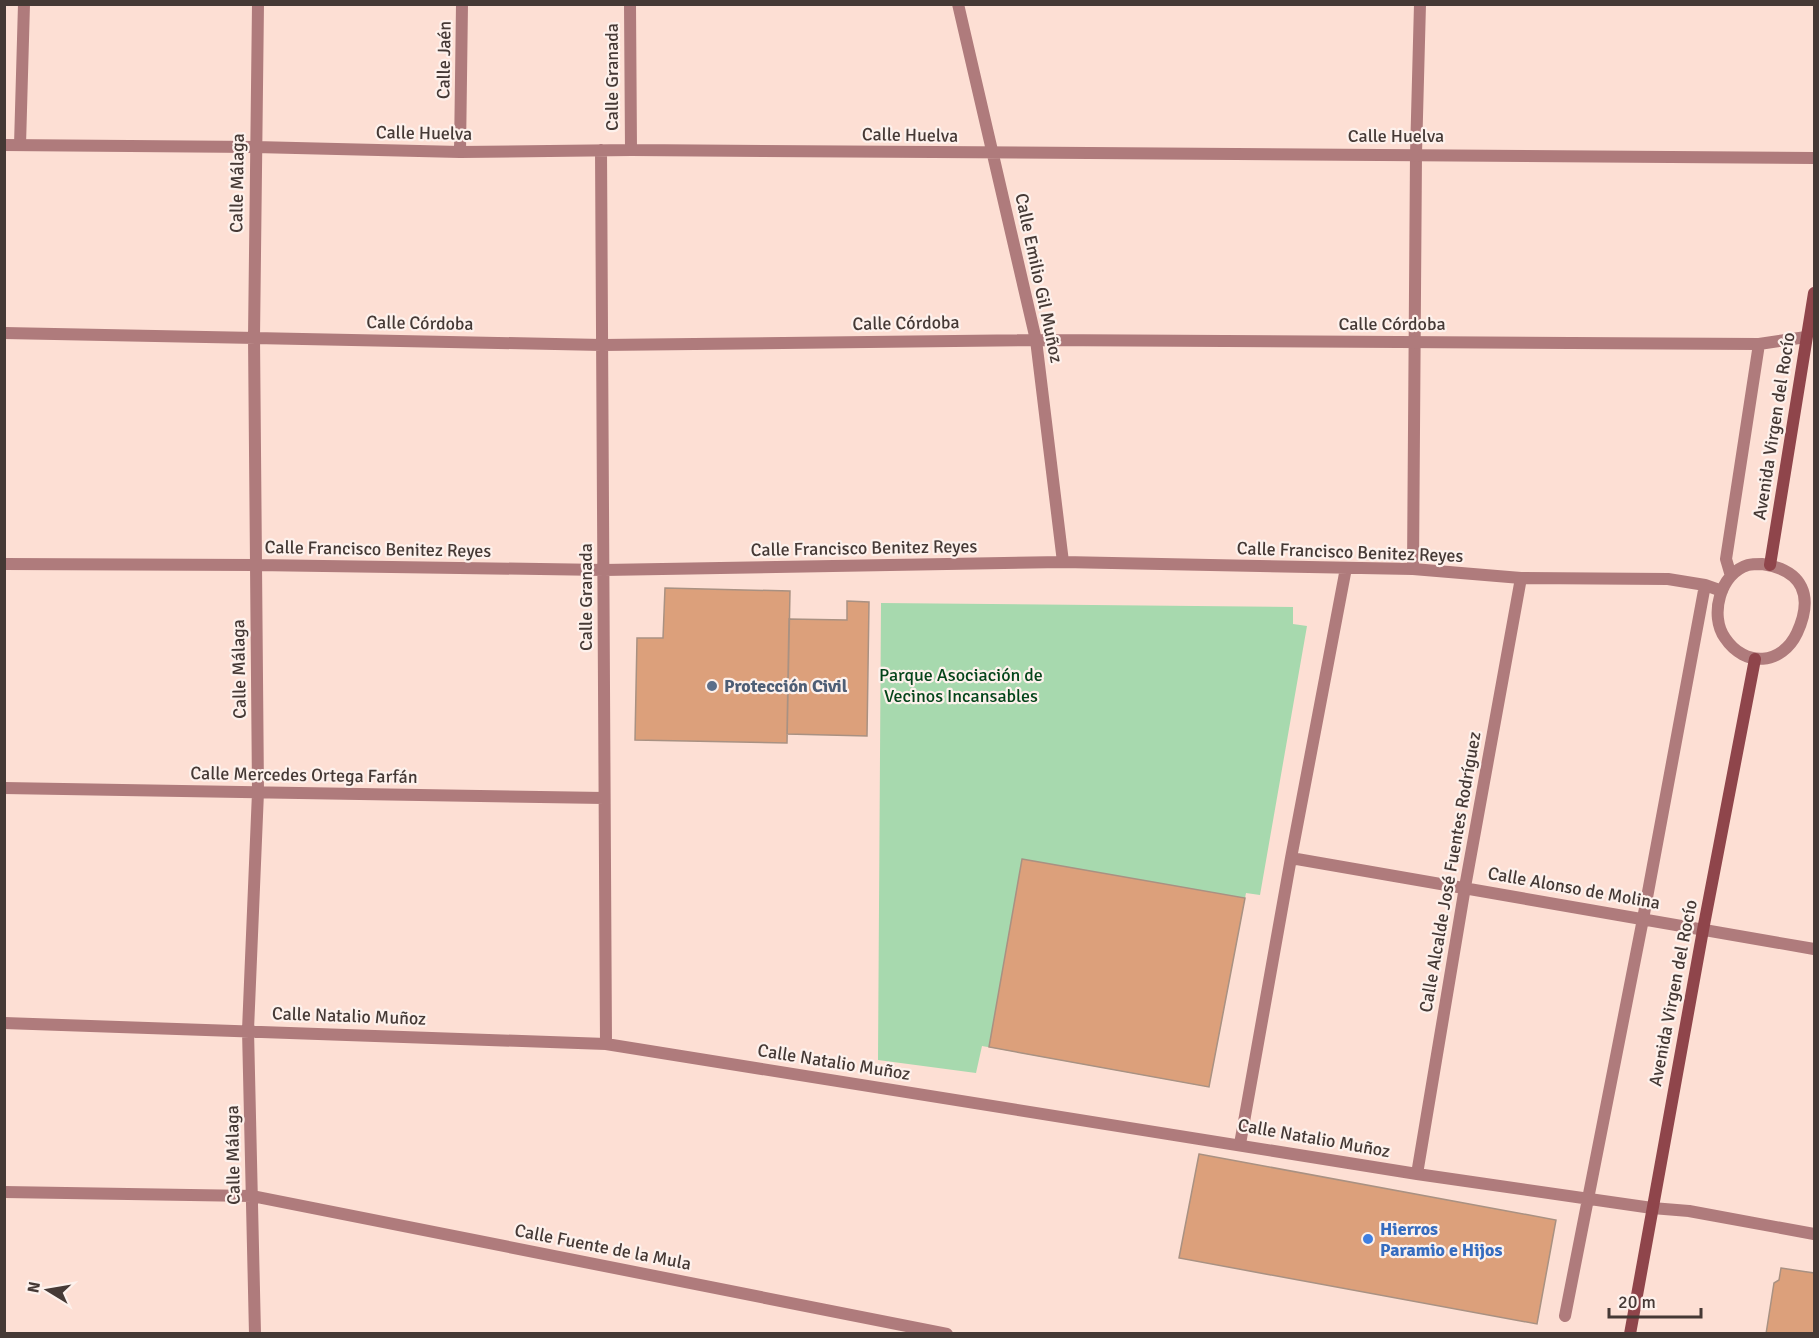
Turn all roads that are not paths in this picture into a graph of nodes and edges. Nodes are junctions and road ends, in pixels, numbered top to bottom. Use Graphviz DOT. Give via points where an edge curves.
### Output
graph roads {
  1 [pos="24,4"];
  2 [pos="258,4"];
  3 [pos="462,4"];
  4 [pos="630,4"];
  5 [pos="958,4"];
  6 [pos="1420,4"];
  7 [pos="4,145"];
  8 [pos="20,145"];
  9 [pos="255,147"];
  10 [pos="601,150"];
  11 [pos="631,150"];
  12 [pos="460,152"];
  13 [pos="994,153"];
  14 [pos="1416,154"];
  15 [pos="1815,158"];
  16 [pos="1815,293"];
  17 [pos="4,333"];
  18 [pos="254,337"];
  19 [pos="1806,337"];
  20 [pos="1036,340"];
  21 [pos="1416,343"];
  22 [pos="1759,344"];
  23 [pos="602,345"];
  24 [pos="1063,562"];
  25 [pos="4,564"];
  26 [pos="256,565"];
  27 [pos="1770,565"];
  28 [pos="1346,568"];
  29 [pos="1413,568"];
  30 [pos="604,570"];
  31 [pos="1731,576"];
  32 [pos="1521,578"];
  33 [pos="1706,585"];
  34 [pos="1809,589"];
  35 [pos="1722,591"];
  36 [pos="1755,659"];
  37 [pos="4,788"];
  38 [pos="258,792"];
  39 [pos="604,798"];
  40 [pos="1291,858"];
  41 [pos="1464,887"];
  42 [pos="1643,919"];
  43 [pos="1703,930"];
  44 [pos="1815,950"];
  45 [pos="4,1023"];
  46 [pos="248,1030"];
  47 [pos="606,1044"];
  48 [pos="1240,1144"];
  49 [pos="1417,1174"];
  50 [pos="4,1192"];
  51 [pos="252,1196"];
  52 [pos="1588,1198"];
  53 [pos="1652,1208"];
  54 [pos="1815,1234"];
  55 [pos="1565,1316"];
  56 [pos="255,1334"];
  57 [pos="947,1334"];
  58 [pos="1630,1334"];
  1 -- 8 [label="street"];
  2 -- 9 [label="street, Calle Málaga"];
  3 -- 12 [label="street, Calle Jaén"];
  4 -- 11 [label="street, Calle Granada"];
  5 -- 13 [label="street, Calle Emilio Gil Muñoz"];
  6 -- 14 [label="street"];
  7 -- 8 [label="street, Calle Huelva"];
  8 -- 9 [label="street, Calle Huelva"];
  9 -- 12 [label="street, Calle Huelva"];
  9 -- 18 [label="street, Calle Málaga"];
  10 -- 11 [label="street, Calle Huelva"];
  10 -- 12 [label="street, Calle Huelva"];
  10 -- 23 [label="street, Calle Granada"];
  11 -- 13 [label="street, Calle Huelva"];
  13 -- 14 [label="street, Calle Huelva"];
  13 -- 20 [label="street, Calle Emilio Gil Muñoz"];
  14 -- 15 [label="street, Calle Huelva"];
  14 -- 21 [label="street"];
  16 -- 19 [label="street, Avenida Virgen del Rocío"];
  17 -- 18 [label="street, Calle Córdoba"];
  18 -- 23 [label="street, Calle Córdoba"];
  18 -- 26 [label="street, Calle Málaga"];
  19 -- 22 [label="street, Calle Córdoba"];
  19 -- 27 [label="street, Avenida Virgen del Rocío"];
  20 -- 21 [label="street, Calle Córdoba"];
  20 -- 23 [label="street, Calle Córdoba"];
  20 -- 24 [label="street, Calle Emilio Gil Muñoz"];
  21 -- 22 [label="street, Calle Córdoba"];
  21 -- 29 [label="street"];
  22 -- 31 [label="street" via="1726,560"];
  23 -- 30 [label="street, Calle Granada"];
  24 -- 28 [label="street, Calle Francisco Benitez Reyes"];
  24 -- 30 [label="street, Calle Francisco Benitez Reyes"];
  25 -- 26 [label="street, Calle Francisco Benitez Reyes"];
  26 -- 30 [label="street, Calle Francisco Benitez Reyes"];
  26 -- 38 [label="street, Calle Málaga"];
  27 -- 31 [label="street" via="1747,565"];
  27 -- 34 [label="street" via="1792,574"];
  28 -- 29 [label="street, Calle Francisco Benitez Reyes"];
  28 -- 40 [label="street"];
  29 -- 32 [label="street, Calle Francisco Benitez Reyes"];
  30 -- 39 [label="street, Calle Granada"];
  31 -- 35 [label="street"];
  32 -- 33 [label="street, Calle Francisco Benitez Reyes" via="1668,579"];
  32 -- 41 [label="street, Calle Alcalde José Fuentes Rodríguez"];
  33 -- 35 [label="street, Calle Francisco Benitez Reyes"];
  33 -- 42 [label="street"];
  34 -- 36 [label="street" via="1804,616 1786,650 1770,660"];
  35 -- 36 [label="street" via="1717,621 1724,638"];
  36 -- 43 [label="street, Avenida Virgen del Rocío"];
  37 -- 38 [label="street, Calle Mercedes Ortega Farfán"];
  38 -- 39 [label="street, Calle Mercedes Ortega Farfán"];
  38 -- 46 [label="street, Calle Málaga"];
  39 -- 47 [label="street, Calle Granada"];
  40 -- 41 [label="street, Calle Alonso de Molina"];
  40 -- 48 [label="street"];
  41 -- 42 [label="street, Calle Alonso de Molina"];
  41 -- 49 [label="street, Calle Alcalde José Fuentes Rodríguez"];
  42 -- 43 [label="street, Calle Alonso de Molina"];
  42 -- 52 [label="street"];
  43 -- 44 [label="street, Calle Alonso de Molina"];
  43 -- 53 [label="street, Avenida Virgen del Rocío"];
  45 -- 46 [label="street, Calle Natalio Muñoz"];
  46 -- 47 [label="street, Calle Natalio Muñoz"];
  46 -- 51 [label="street, Calle Málaga"];
  47 -- 48 [label="street, Calle Natalio Muñoz"];
  48 -- 49 [label="street, Calle Natalio Muñoz"];
  49 -- 52 [label="street, Calle Natalio Muñoz"];
  50 -- 51 [label="street, Calle Fuente de la Mula"];
  51 -- 56 [label="street, Calle Málaga"];
  51 -- 57 [label="street, Calle Fuente de la Mula"];
  52 -- 53 [label="street, Calle Natalio Muñoz"];
  52 -- 55 [label="street"];
  53 -- 54 [label="street, Calle Natalio Muñoz"];
  53 -- 58 [label="street, Avenida Virgen del Rocío"];
}
